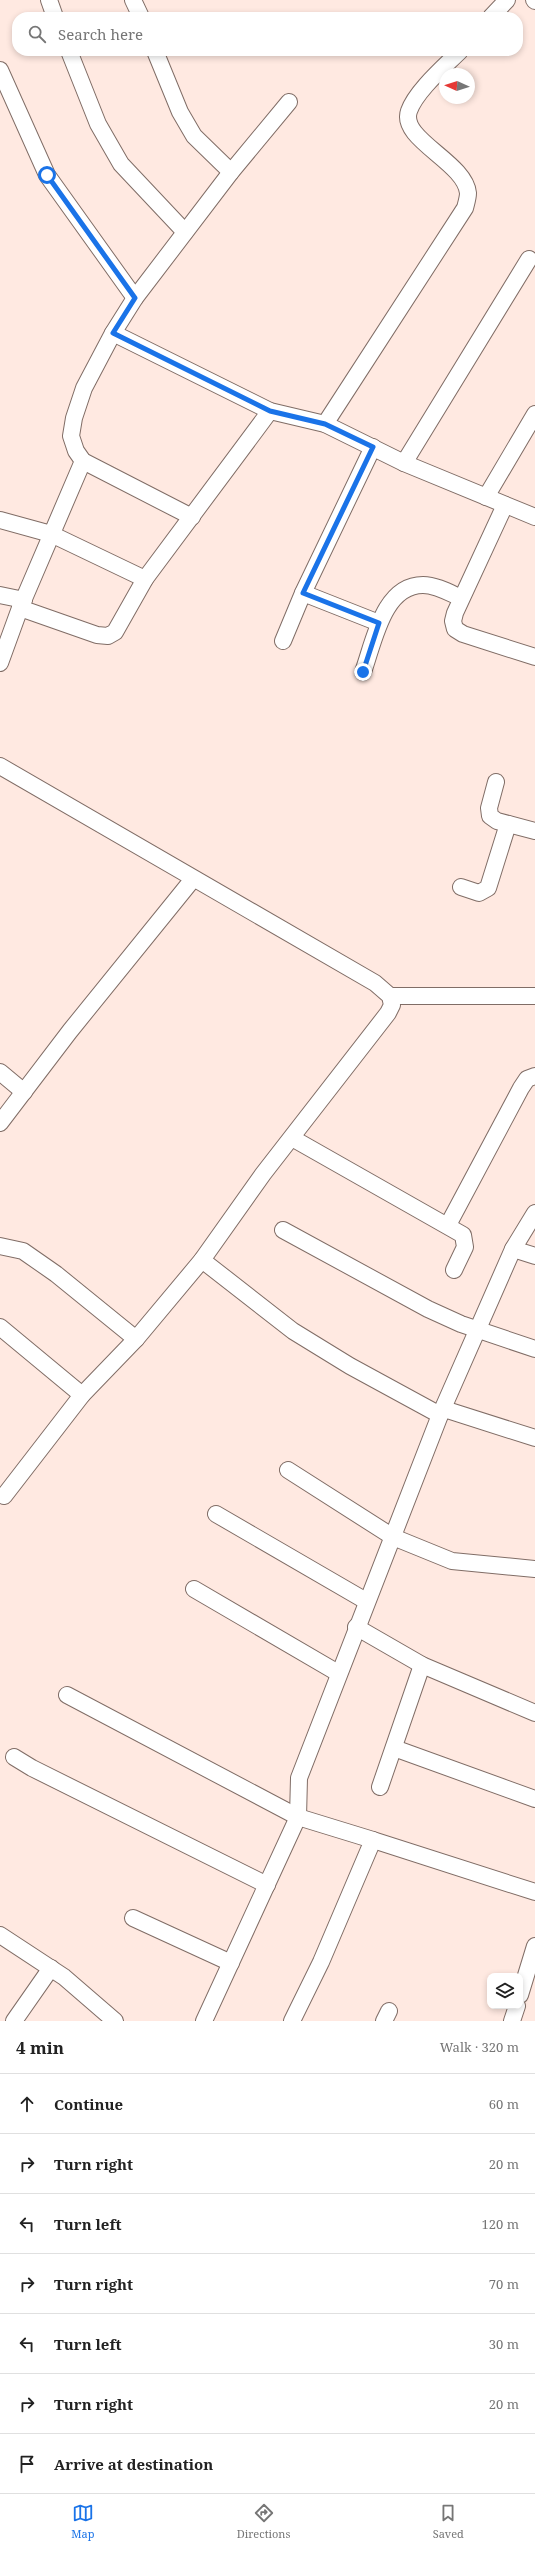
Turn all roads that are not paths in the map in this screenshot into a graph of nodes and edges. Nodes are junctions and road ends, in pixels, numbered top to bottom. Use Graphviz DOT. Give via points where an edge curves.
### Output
graph roads {
  1 [pos="48,0"];
  2 [pos="133,0"];
  3 [pos="507,0"];
  4 [pos="53,12"];
  5 [pos="138,12"];
  6 [pos="496,12"];
  7 [pos="71,56"];
  8 [pos="157,56"];
  9 [pos="455,56"];
  10 [pos="0,70"];
  11 [pos="289,102"];
  12 [pos="231,172"];
  13 [pos="185,232"];
  14 [pos="529,259"];
  15 [pos="135,298"];
  16 [pos="113,333"];
  17 [pos="270,411"];
  18 [pos="535,414"];
  19 [pos="325,424"];
  20 [pos="373,447"];
  21 [pos="82,461"];
  22 [pos="404,463"];
  23 [pos="486,498"];
  24 [pos="505,505"];
  25 [pos="192,517"];
  26 [pos="535,517"];
  27 [pos="0,520"];
  28 [pos="51,534"];
  29 [pos="145,579"];
  30 [pos="303,593"];
  31 [pos="0,595"];
  32 [pos="461,598"];
  33 [pos="22,604"];
  34 [pos="379,623"];
  35 [pos="283,641"];
  36 [pos="535,657"];
  37 [pos="0,663"];
  38 [pos="363,672"];
  39 [pos="0,766"];
  40 [pos="496,782"];
  41 [pos="508,824"];
  42 [pos="535,831"];
  43 [pos="193,879"];
  44 [pos="461,887"];
  45 [pos="535,995"];
  46 [pos="390,996"];
  47 [pos="0,1072"];
  48 [pos="535,1076"];
  49 [pos="24,1092"];
  50 [pos="0,1123"];
  51 [pos="292,1138"];
  52 [pos="535,1213"];
  53 [pos="448,1225"];
  54 [pos="283,1230"];
  55 [pos="0,1247"];
  56 [pos="513,1249"];
  57 [pos="535,1256"];
  58 [pos="202,1260"];
  59 [pos="454,1270"];
  60 [pos="0,1327"];
  61 [pos="477,1328"];
  62 [pos="136,1340"];
  63 [pos="535,1349"];
  64 [pos="82,1395"];
  65 [pos="442,1412"];
  66 [pos="535,1438"];
  67 [pos="288,1470"];
  68 [pos="4,1496"];
  69 [pos="216,1514"];
  70 [pos="393,1537"];
  71 [pos="535,1570"];
  72 [pos="194,1589"];
  73 [pos="366,1600"];
  74 [pos="356,1627"];
  75 [pos="422,1665"];
  76 [pos="338,1673"];
  77 [pos="67,1695"];
  78 [pos="535,1713"];
  79 [pos="394,1748"];
  80 [pos="14,1756"];
  81 [pos="380,1787"];
  82 [pos="535,1799"];
  83 [pos="298,1817"];
  84 [pos="373,1840"];
  85 [pos="267,1886"];
  86 [pos="535,1892"];
  87 [pos="134,1918"];
  88 [pos="0,1935"];
  89 [pos="535,1946"];
  90 [pos="231,1963"];
  91 [pos="51,1968"];
  92 [pos="523,1985"];
  93 [pos="516,2009"];
  94 [pos="14,2021"];
  95 [pos="115,2021"];
  96 [pos="204,2021"];
  97 [pos="292,2021"];
  98 [pos="512,2021"];
  1 -- 4 [label="street"];
  2 -- 5 [label="street"];
  3 -- 6 [label="street"];
  7 -- 13 [label="street" via="98,124 121,164"];
  8 -- 12 [label="street" via="180,112 194,136"];
  9 -- 19 [label="street" via="416,98 408,112 407,124 414,134 432,148 464,181 468,194 465,208"];
  10 -- 15 [label="street" via="47,175"];
  11 -- 12 [label="street"];
  12 -- 13 [label="street"];
  13 -- 15 [label="street"];
  14 -- 22 [label="street"];
  15 -- 16 [label="street"];
  16 -- 17 [label="street"];
  16 -- 21 [label="street" via="84,388 74,418 71,436"];
  17 -- 19 [label="street"];
  17 -- 25 [label="street"];
  18 -- 23 [label="street"];
  19 -- 20 [label="street"];
  20 -- 22 [label="street"];
  20 -- 30 [label="street"];
  21 -- 25 [label="street"];
  21 -- 28 [label="street"];
  22 -- 23 [label="street"];
  23 -- 24 [label="street"];
  24 -- 26 [label="street"];
  24 -- 32 [label="street"];
  25 -- 29 [label="street"];
  27 -- 28 [label="street"];
  28 -- 29 [label="street"];
  28 -- 33 [label="street"];
  29 -- 33 [label="street" via="115,632 108,636 97,635"];
  30 -- 34 [label="street"];
  30 -- 35 [label="street"];
  31 -- 33 [label="street"];
  32 -- 34 [label="street" via="425,585 410,586 398,594"];
  32 -- 36 [label="street" via="453,621 455,629 463,634"];
  33 -- 37 [label="street"];
  34 -- 38 [label="street"];
  39 -- 43 [label="street"];
  40 -- 41 [label="street" via="489,808 490,816"];
  41 -- 42 [label="street"];
  41 -- 44 [label="street" via="488,888 479,893"];
  43 -- 46 [label="street" via="375,983"];
  43 -- 49 [label="street" via="70,1030"];
  45 -- 46 [label="street"];
  46 -- 51 [label="street" via="392,1005 388,1014"];
  47 -- 49 [label="street"];
  48 -- 53 [label="street" via="526,1079 520,1088"];
  49 -- 50 [label="street"];
  51 -- 53 [label="street"];
  51 -- 58 [label="street"];
  52 -- 56 [label="street"];
  53 -- 59 [label="street" via="463,1235 466,1241"];
  54 -- 61 [label="street" via="428,1309 461,1324"];
  55 -- 62 [label="street" via="24,1251"];
  56 -- 57 [label="street"];
  56 -- 61 [label="street"];
  58 -- 62 [label="street"];
  58 -- 65 [label="street" via="293,1332 350,1366"];
  60 -- 64 [label="street"];
  61 -- 63 [label="street"];
  61 -- 65 [label="street"];
  62 -- 64 [label="street"];
  64 -- 68 [label="street"];
  65 -- 66 [label="street"];
  65 -- 70 [label="street"];
  67 -- 70 [label="street"];
  69 -- 73 [label="street"];
  70 -- 71 [label="street" via="452,1561"];
  70 -- 73 [label="street"];
  72 -- 76 [label="street"];
  73 -- 74 [label="street"];
  74 -- 75 [label="street"];
  74 -- 76 [label="street"];
  75 -- 78 [label="street"];
  75 -- 79 [label="street"];
  76 -- 83 [label="street" via="299,1778"];
  77 -- 83 [label="street"];
  79 -- 81 [label="street"];
  79 -- 82 [label="street"];
  80 -- 85 [label="street" via="32,1768"];
  83 -- 84 [label="street"];
  83 -- 85 [label="street"];
  84 -- 86 [label="street"];
  84 -- 97 [label="street" via="321,1962"];
  85 -- 90 [label="street"];
  87 -- 90 [label="street"];
  88 -- 91 [label="street"];
  89 -- 92 [label="street"];
  90 -- 96 [label="street"];
  91 -- 94 [label="street"];
  91 -- 95 [label="street"];
  93 -- 98 [label="street"];
}
